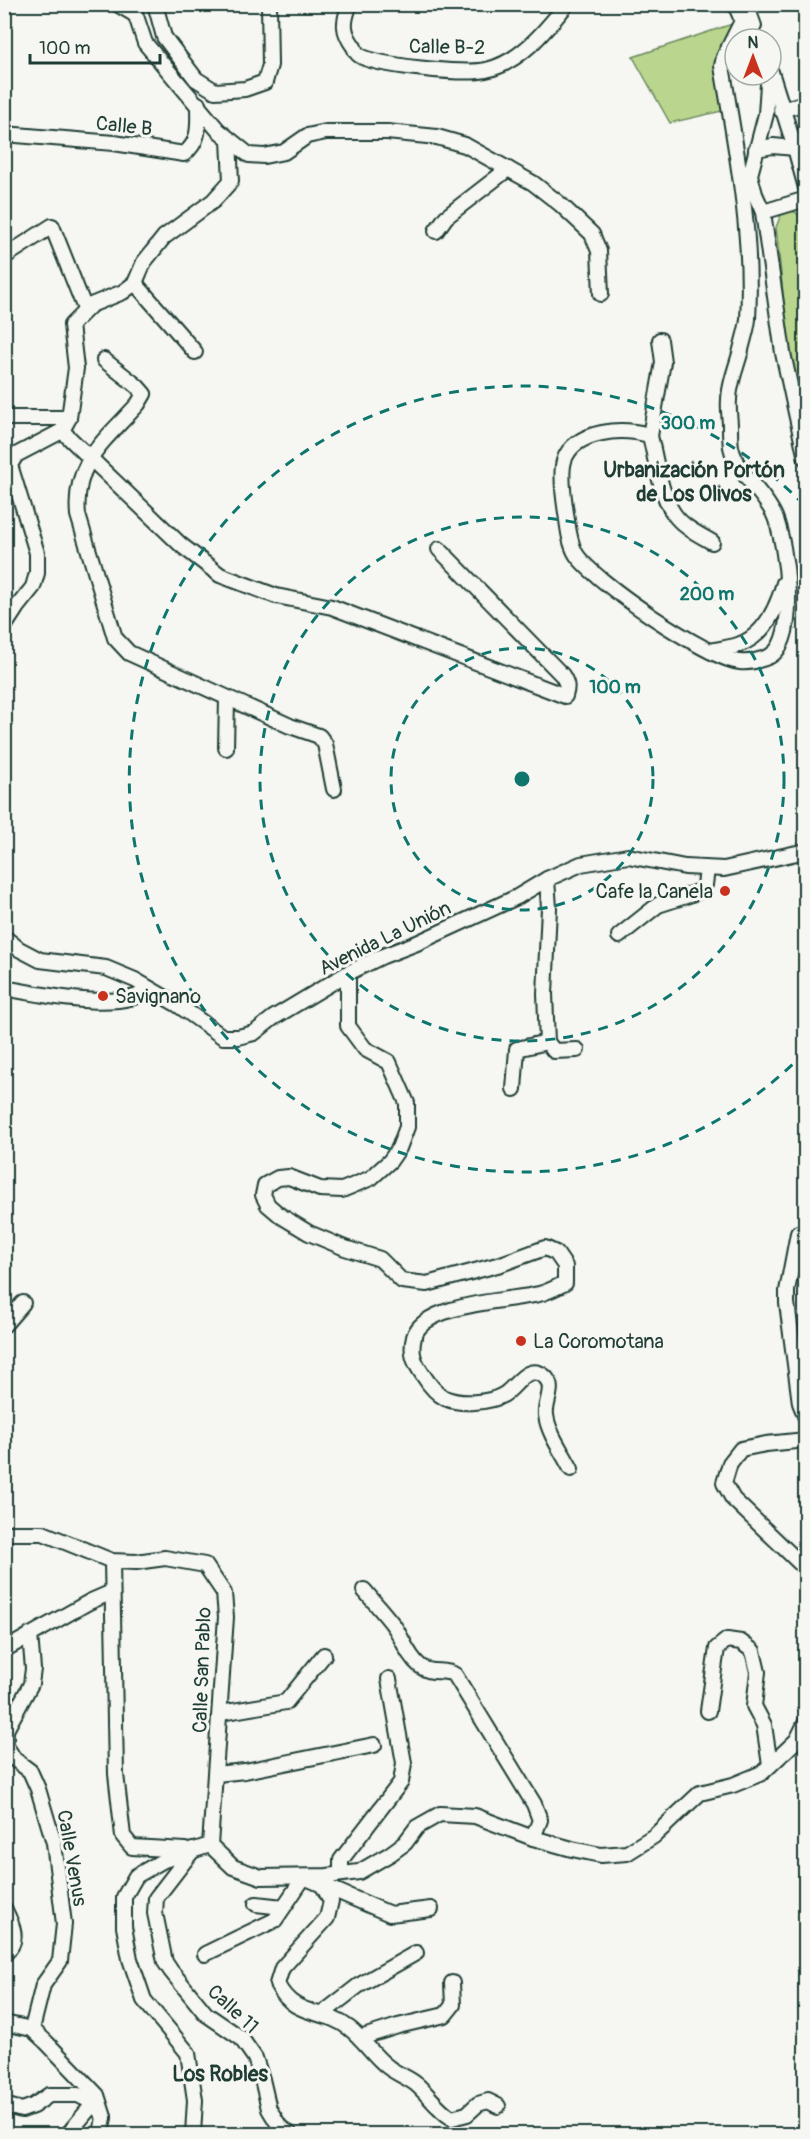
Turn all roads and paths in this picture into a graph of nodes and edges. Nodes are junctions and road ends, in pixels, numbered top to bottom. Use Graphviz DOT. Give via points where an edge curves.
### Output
graph roads {
  1 [pos="117,4"];
  2 [pos="155,4"];
  3 [pos="269,4"];
  4 [pos="350,4"];
  5 [pos="567,4"];
  6 [pos="735,4"];
  7 [pos="746,4"];
  8 [pos="133,9"];
  9 [pos="742,21"];
  10 [pos="745,27"];
  11 [pos="755,27"];
  12 [pos="767,87"];
  13 [pos="772,87"];
  14 [pos="806,103"];
  15 [pos="198,104"];
  16 [pos="782,110"];
  17 [pos="4,134"];
  18 [pos="229,140"];
  19 [pos="795,148"];
  20 [pos="756,149"];
  21 [pos="508,169"];
  22 [pos="806,188"];
  23 [pos="806,199"];
  24 [pos="763,212"];
  25 [pos="435,231"];
  26 [pos="4,257"];
  27 [pos="135,283"];
  28 [pos="601,294"];
  29 [pos="85,309"];
  30 [pos="660,340"];
  31 [pos="195,352"];
  32 [pos="104,360"];
  33 [pos="4,418"];
  34 [pos="66,425"];
  35 [pos="650,436"];
  36 [pos="90,457"];
  37 [pos="806,459"];
  38 [pos="712,542"];
  39 [pos="439,549"];
  40 [pos="786,574"];
  41 [pos="4,627"];
  42 [pos="758,633"];
  43 [pos="710,651"];
  44 [pos="775,651"];
  45 [pos="226,698"];
  46 [pos="226,748"];
  47 [pos="334,789"];
  48 [pos="806,852"];
  49 [pos="706,869"];
  50 [pos="547,879"];
  51 [pos="619,936"];
  52 [pos="4,937"];
  53 [pos="348,973"];
  54 [pos="4,988"];
  55 [pos="149,989"];
  56 [pos="21,991"];
  57 [pos="4,994"];
  58 [pos="547,1042"];
  59 [pos="577,1050"];
  60 [pos="514,1089"];
  61 [pos="798,1233"];
  62 [pos="23,1303"];
  63 [pos="4,1325"];
  64 [pos="806,1418"];
  65 [pos="806,1440"];
  66 [pos="571,1469"];
  67 [pos="4,1533"];
  68 [pos="112,1561"];
  69 [pos="806,1569"];
  70 [pos="364,1590"];
  71 [pos="112,1592"];
  72 [pos="30,1635"];
  73 [pos="4,1650"];
  74 [pos="324,1655"];
  75 [pos="389,1680"];
  76 [pos="708,1711"];
  77 [pos="220,1713"];
  78 [pos="803,1733"];
  79 [pos="374,1746"];
  80 [pos="770,1765"];
  81 [pos="216,1774"];
  82 [pos="533,1838"];
  83 [pos="210,1845"];
  84 [pos="193,1850"];
  85 [pos="341,1874"];
  86 [pos="304,1877"];
  87 [pos="322,1884"];
  88 [pos="256,1904"];
  89 [pos="284,1907"];
  90 [pos="4,1908"];
  91 [pos="431,1909"];
  92 [pos="416,1953"];
  93 [pos="4,1954"];
  94 [pos="205,1954"];
  95 [pos="452,1983"];
  96 [pos="322,2014"];
  97 [pos="4,2023"];
  98 [pos="32,2029"];
  99 [pos="360,2038"];
  100 [pos="94,2103"];
  101 [pos="4,2105"];
  102 [pos="498,2106"];
  103 [pos="104,2117"];
  104 [pos="68,2134"];
  105 [pos="101,2134"];
  106 [pos="193,2134"];
  107 [pos="290,2134"];
  1 -- 8 [label="street"];
  2 -- 3 [label="street" via="164,37 196,79 215,91 245,89 265,82 270,65"];
  4 -- 5 [label="street, Calle B-2" via="344,21 347,37 359,55 422,68 486,70 512,59"];
  6 -- 9 [label="street"];
  7 -- 11 [label="street"];
  8 -- 15 [label="street" via="146,43"];
  9 -- 10 [label="street"];
  9 -- 40 [label="street" via="722,66 742,189 749,273 748,322 729,398 731,447 776,519"];
  12 -- 20 [label="street" via="766,114"];
  13 -- 16 [label="street"];
  14 -- 16 [label="street"];
  15 -- 17 [label="street, Calle B" via="198,135 193,147 184,154 114,143"];
  15 -- 18 [label="street"];
  16 -- 19 [label="street"];
  18 -- 21 [label="street" via="249,155 264,156 284,152 316,133 417,135 465,145"];
  18 -- 27 [label="street" via="231,181 213,201 164,237 144,262"];
  19 -- 20 [label="street"];
  19 -- 22 [label="street"];
  20 -- 24 [label="street" via="750,175"];
  21 -- 25 [label="street" via="446,217"];
  21 -- 28 [label="street" via="533,183 592,234 599,251"];
  23 -- 24 [label="street"];
  24 -- 37 [label="street" via="783,352"];
  26 -- 29 [label="street" via="52,226"];
  27 -- 29 [label="street"];
  27 -- 31 [label="street"];
  29 -- 34 [label="street" via="71,325 76,369"];
  30 -- 35 [label="street" via="663,362"];
  32 -- 36 [label="street" via="144,394"];
  33 -- 34 [label="street"];
  34 -- 36 [label="street"];
  34 -- 41 [label="street" via="16,455 10,465 37,553 38,573 33,587"];
  35 -- 38 [label="street" via="674,515"];
  35 -- 43 [label="street" via="622,430 587,437 571,449 564,462 570,537 576,554 624,599"];
  36 -- 39 [label="street" via="182,545 220,575 276,596 332,607 565,696 567,682 562,675"];
  36 -- 45 [label="street" via="76,499 78,515 115,638 129,653"];
  40 -- 42 [label="street" via="778,603"];
  40 -- 44 [label="street" via="788,625"];
  42 -- 43 [label="street" via="739,645"];
  42 -- 44 [label="street" via="775,636"];
  42 -- 44 [label="street" via="753,645 759,655"];
  43 -- 44 [label="street" via="738,662 762,660"];
  45 -- 46 [label="street"];
  45 -- 47 [label="street" via="319,736 325,744"];
  48 -- 49 [label="street, Avenida La Unión" via="738,867"];
  49 -- 50 [label="street, Avenida La Unión" via="628,856 581,864"];
  49 -- 51 [label="street" via="705,885 699,891 658,904"];
  50 -- 53 [label="street, Avenida La Unión" via="517,897"];
  50 -- 58 [label="street"];
  52 -- 55 [label="street, Avenida La Unión" via="40,960 106,968"];
  53 -- 55 [label="street, Avenida La Unión" via="254,1033 238,1037 223,1036"];
  53 -- 66 [label="street" via="348,1026 365,1049 389,1062 407,1103 407,1127 399,1148 371,1178 342,1190 320,1189 289,1177 265,1185 263,1194 268,1205 300,1227 380,1259 402,1281 427,1284 545,1248 556,1252 565,1266 565,1283 540,1294 485,1302 430,1319 416,1330 412,1348 415,1364 426,1381 444,1398 459,1402 505,1394 523,1375 536,1372 546,1377 550,1386 545,1414"];
  54 -- 56 [label="street"];
  55 -- 56 [label="street" via="143,995 105,1002"];
  56 -- 57 [label="street"];
  58 -- 59 [label="street" via="554,1051"];
  58 -- 60 [label="street" via="517,1049"];
  61 -- 64 [label="street" via="787,1304 800,1403"];
  62 -- 63 [label="street"];
  65 -- 69 [label="street" via="741,1449 730,1463 724,1483 732,1499"];
  67 -- 68 [label="street, Calle San Pablo" via="44,1533"];
  68 -- 71 [label="street"];
  68 -- 77 [label="street, Calle San Pablo" via="165,1558 205,1565 224,1593"];
  70 -- 82 [label="street" via="421,1667 455,1675 534,1804 540,1820"];
  71 -- 72 [label="street"];
  71 -- 84 [label="street" via="116,1774 123,1836 132,1847"];
  72 -- 73 [label="street"];
  72 -- 98 [label="street, Calle Venus" via="31,1684 6,1730 6,1746 30,1772 38,1789 54,1843 64,1924 60,1961 44,1985"];
  74 -- 77 [label="street" via="286,1702"];
  75 -- 85 [label="street" via="405,1763 401,1782 341,1860"];
  76 -- 80 [label="street" via="717,1648 727,1640 741,1642 753,1651 758,1672 754,1706 764,1725"];
  77 -- 81 [label="street, Calle San Pablo"];
  78 -- 80 [label="street"];
  79 -- 81 [label="street"];
  80 -- 82 [label="street" via="762,1773 733,1785 700,1793 654,1836 627,1853 601,1855"];
  81 -- 83 [label="street, Calle San Pablo"];
  82 -- 85 [label="street" via="475,1816 440,1814 417,1827 390,1854 359,1872"];
  83 -- 84 [label="street"];
  83 -- 86 [label="street" via="233,1867 261,1877"];
  84 -- 106 [label="street" via="136,1876 124,1897 130,1959 144,2000 188,2053 195,2100"];
  84 -- 107 [label="street, Calle 11" via="156,1898 155,1913 165,1962 206,2014 241,2037 255,2058 269,2109 280,2127"];
  85 -- 86 [label="street"];
  86 -- 87 [label="street"];
  86 -- 89 [label="street"];
  87 -- 91 [label="street" via="390,1914"];
  87 -- 96 [label="street" via="331,1901 327,1918 282,1968 277,1984 294,2005"];
  88 -- 89 [label="street"];
  89 -- 94 [label="street" via="275,1920"];
  90 -- 93 [label="street" via="15,1939"];
  92 -- 96 [label="street" via="358,1986"];
  95 -- 99 [label="street" via="453,2005 445,2015"];
  96 -- 99 [label="street" via="349,2027"];
  97 -- 98 [label="street"];
  98 -- 103 [label="street" via="97,2095"];
  99 -- 102 [label="street" via="388,2067 414,2082 452,2118 488,2101"];
  100 -- 101 [label="street" via="78,2095 64,2094 49,2095 22,2110"];
  100 -- 103 [label="street"];
  100 -- 104 [label="street"];
  103 -- 105 [label="street"];
}
